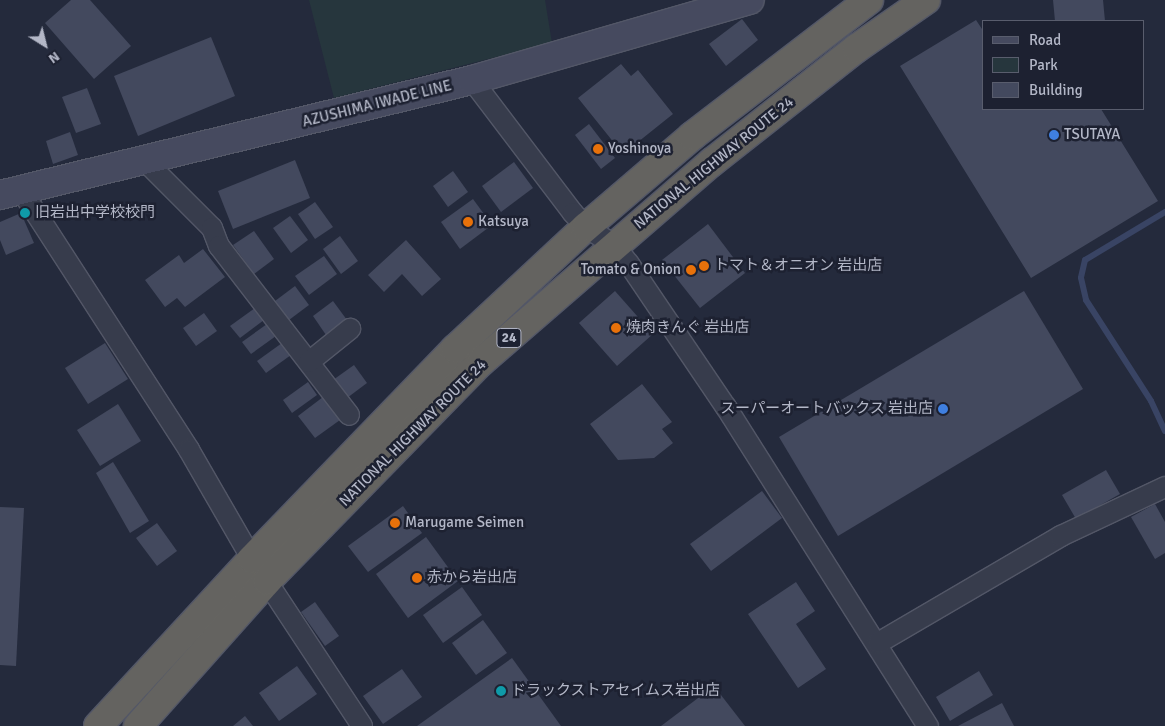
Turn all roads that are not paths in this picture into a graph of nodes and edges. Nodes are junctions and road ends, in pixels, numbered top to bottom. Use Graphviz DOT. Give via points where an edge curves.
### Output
graph roads {
  1 [pos="750,0"];
  2 [pos="869,0"];
  3 [pos="926,0"];
  4 [pos="472,80"];
  5 [pos="144,160"];
  6 [pos="10,192"];
  7 [pos="586,227"];
  8 [pos="614,245"];
  9 [pos="350,330"];
  10 [pos="309,362"];
  11 [pos="349,415"];
  12 [pos="1165,487"];
  13 [pos="259,570"];
  14 [pos="878,643"];
  15 [pos="98,726"];
  16 [pos="138,726"];
  17 [pos="362,726"];
  18 [pos="928,726"];
  1 -- 4 [label="main road, AZUSHIMA IWADE LINE"];
  2 -- 7 [label="highway, NATIONAL HIGHWAY ROUTE 24 / 24" via="692,136"];
  3 -- 8 [label="highway, NATIONAL HIGHWAY ROUTE 24 / 24" via="850,54 712,162"];
  4 -- 5 [label="main road, AZUSHIMA IWADE LINE"];
  4 -- 7 [label="street"];
  5 -- 6 [label="main road, AZUSHIMA IWADE LINE"];
  5 -- 10 [label="street" via="212,228 219,246"];
  6 -- 13 [label="street" via="189,450"];
  7 -- 8 [label="street"];
  7 -- 13 [label="highway, NATIONAL HIGHWAY ROUTE 24 / 24" via="455,349"];
  8 -- 13 [label="highway, NATIONAL HIGHWAY ROUTE 24 / 24" via="481,362"];
  8 -- 14 [label="street" via="726,407"];
  9 -- 10 [label="street"];
  10 -- 11 [label="street"];
  12 -- 14 [label="street" via="1061,536"];
  13 -- 15 [label="highway, NATIONAL HIGHWAY ROUTE 24 / 24"];
  13 -- 16 [label="highway, NATIONAL HIGHWAY ROUTE 24 / 24"];
  13 -- 17 [label="street"];
  14 -- 18 [label="street"];
}
